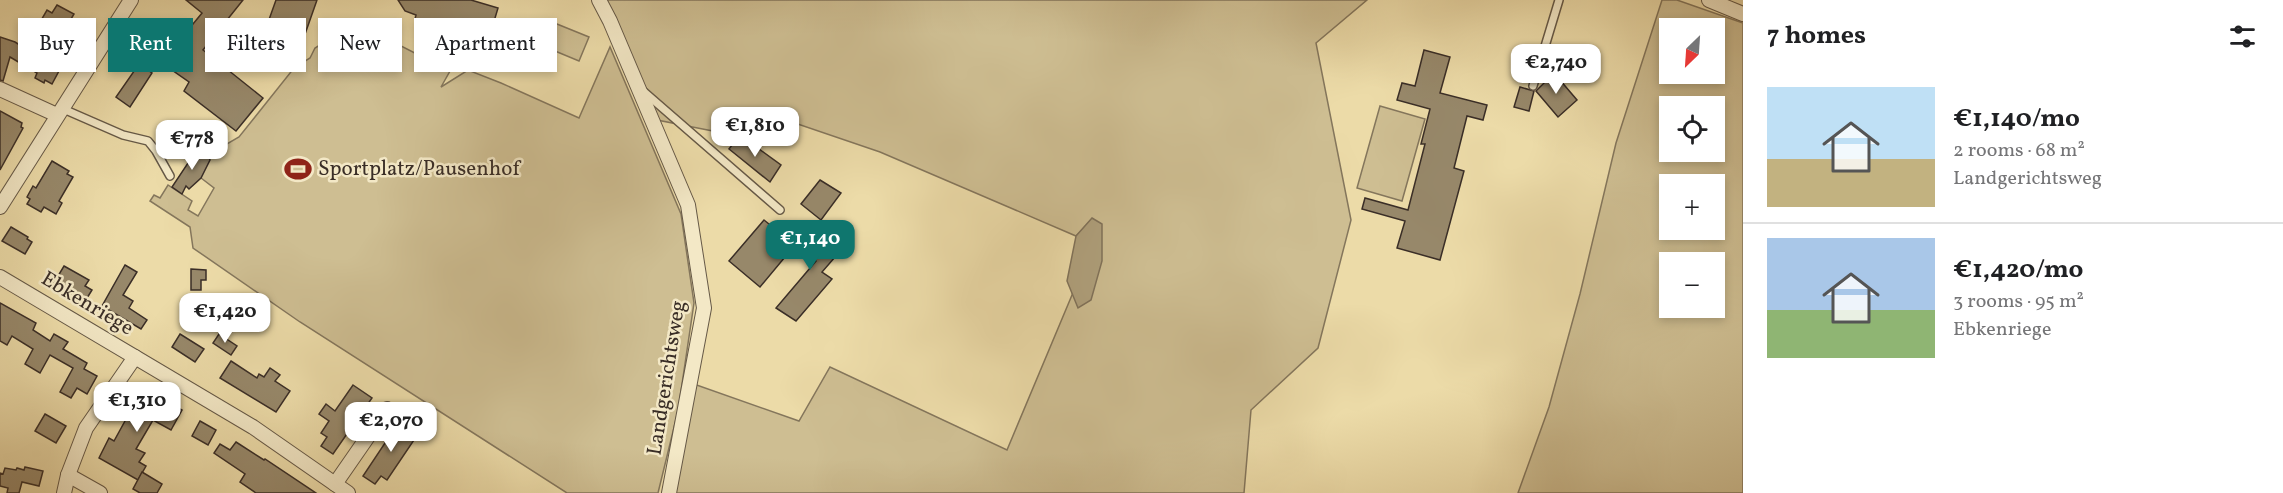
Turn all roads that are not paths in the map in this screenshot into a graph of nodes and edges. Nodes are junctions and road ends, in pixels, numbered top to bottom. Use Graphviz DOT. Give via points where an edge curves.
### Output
graph roads {
  1 [pos="131,0"];
  2 [pos="599,0"];
  3 [pos="1559,0"];
  4 [pos="1709,0"];
  5 [pos="1743,14"];
  6 [pos="96,53"];
  7 [pos="84,72"];
  8 [pos="1533,86"];
  9 [pos="639,88"];
  10 [pos="0,89"];
  11 [pos="59,112"];
  12 [pos="170,176"];
  13 [pos="0,207"];
  14 [pos="780,210"];
  15 [pos="0,276"];
  16 [pos="135,357"];
  17 [pos="387,409"];
  18 [pos="68,475"];
  19 [pos="335,484"];
  20 [pos="64,493"];
  21 [pos="100,493"];
  22 [pos="348,493"];
  23 [pos="669,493"];
  1 -- 6 [label="street"];
  2 -- 9 [label="street, Landgerichtsweg"];
  3 -- 8 [label="lane"];
  4 -- 5 [label="street"];
  7 -- 11 [label="street"];
  9 -- 14 [label="lane"];
  9 -- 23 [label="street, Landgerichtsweg" via="688,205 704,308"];
  10 -- 11 [label="street"];
  11 -- 12 [label="lane" via="148,141"];
  11 -- 13 [label="street"];
  15 -- 16 [label="street, Ebkenriege"];
  16 -- 18 [label="street" via="86,428"];
  16 -- 19 [label="street, Ebkenriege" via="253,427"];
  17 -- 19 [label="street"];
  18 -- 20 [label="street"];
  18 -- 21 [label="street"];
  19 -- 22 [label="street, Ebkenriege"];
}
